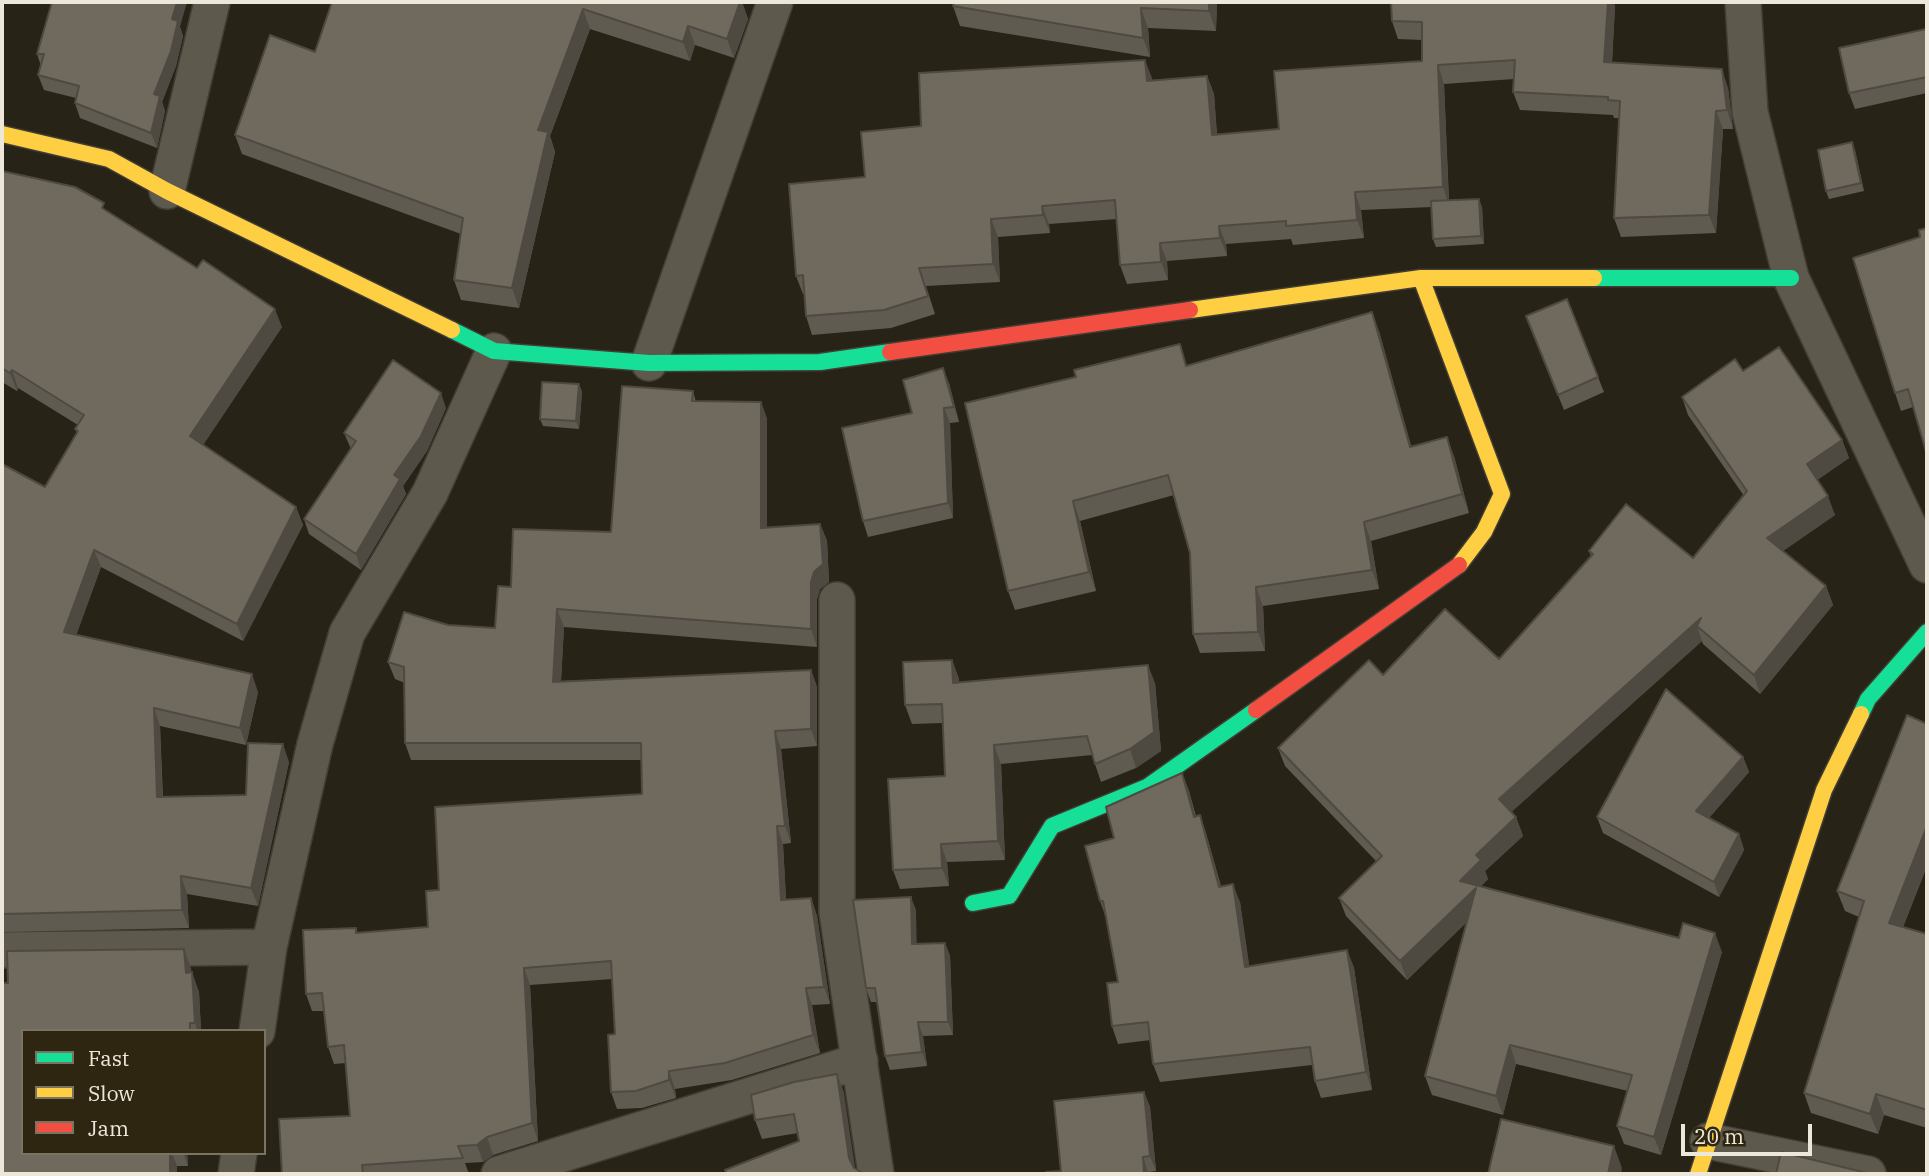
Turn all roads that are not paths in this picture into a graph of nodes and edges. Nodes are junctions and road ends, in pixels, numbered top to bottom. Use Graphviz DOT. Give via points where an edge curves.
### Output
graph roads {
  1 [pos="212,2"];
  2 [pos="775,2"];
  3 [pos="1743,2"];
  4 [pos="2,134"];
  5 [pos="167,191"];
  6 [pos="1421,278"];
  7 [pos="1791,278"];
  8 [pos="494,351"];
  9 [pos="649,363"];
  10 [pos="1927,565"];
  11 [pos="837,600"];
  12 [pos="1927,632"];
  13 [pos="972,903"];
  14 [pos="269,947"];
  15 [pos="2,950"];
  16 [pos="257,1029"];
  17 [pos="860,1061"];
  18 [pos="1708,1141"];
  19 [pos="239,1155"];
  20 [pos="236,1174"];
  21 [pos="499,1174"];
  22 [pos="876,1174"];
  23 [pos="1698,1174"];
  24 [pos="1868,1174"];
  1 -- 5 [label="street"];
  2 -- 9 [label="street"];
  3 -- 7 [label="street" via="1750,112"];
  4 -- 5 [label="street" via="109,159"];
  5 -- 8 [label="street"];
  6 -- 7 [label="street"];
  6 -- 9 [label="street" via="820,362"];
  6 -- 13 [label="street" via="1502,494 1484,532 1457,568 1147,787 1052,826 1009,896"];
  7 -- 10 [label="street"];
  8 -- 9 [label="street"];
  8 -- 14 [label="street" via="430,494 347,633 315,744"];
  11 -- 17 [label="street" via="837,912"];
  12 -- 18 [label="street" via="1868,699 1824,790"];
  14 -- 15 [label="street"];
  14 -- 16 [label="street"];
  17 -- 21 [label="street"];
  17 -- 22 [label="street"];
  18 -- 23 [label="street"];
  18 -- 24 [label="street"];
  19 -- 20 [label="street"];
}
